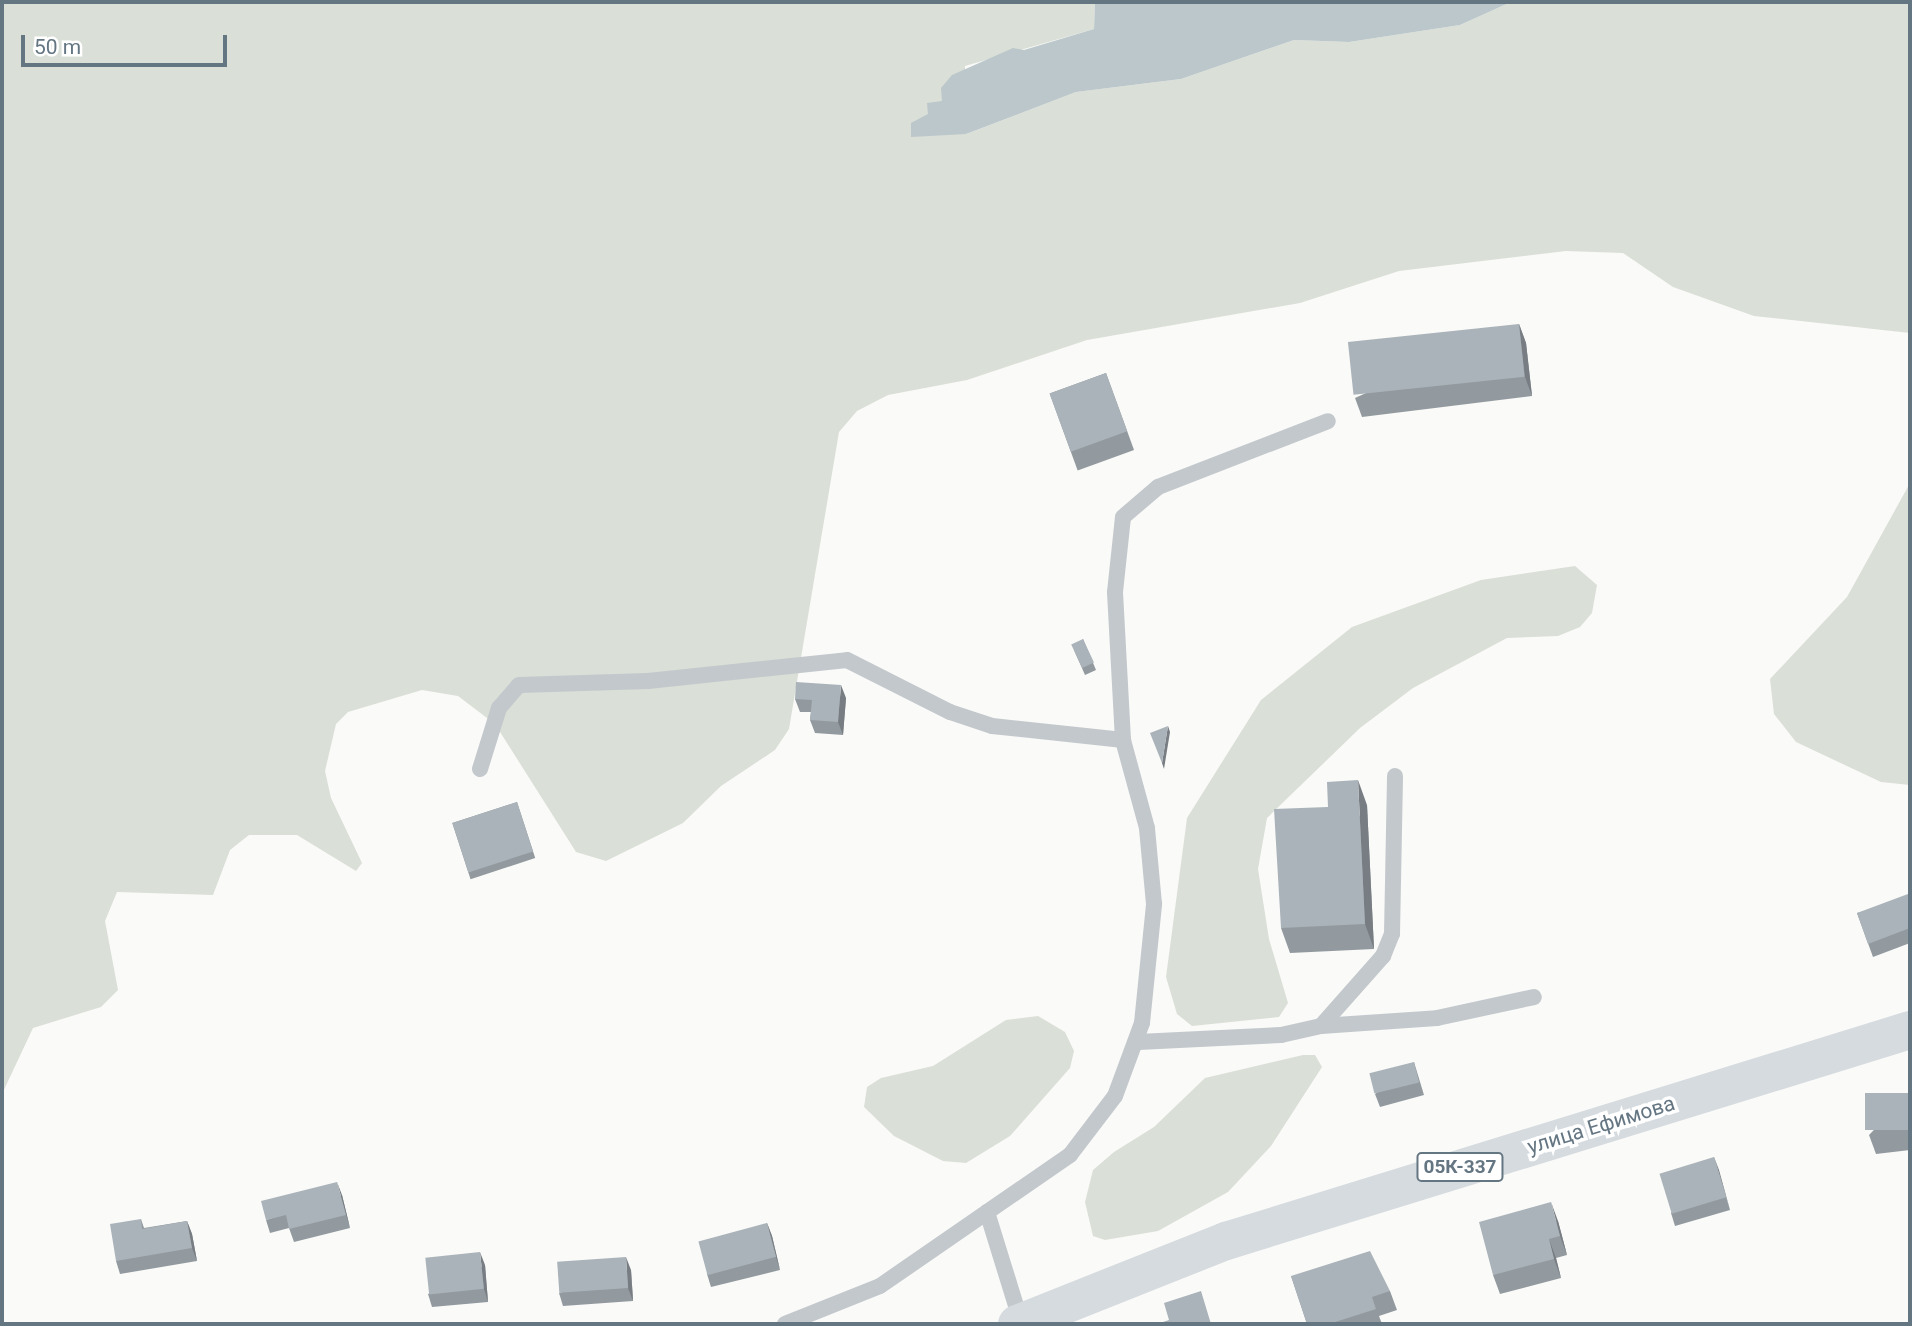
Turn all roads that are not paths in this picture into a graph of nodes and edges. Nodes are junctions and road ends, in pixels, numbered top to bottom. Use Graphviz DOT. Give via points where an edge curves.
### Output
graph roads {
  1 [pos="1328,421"];
  2 [pos="1123,740"];
  3 [pos="480,769"];
  4 [pos="1395,775"];
  5 [pos="1534,997"];
  6 [pos="1321,1026"];
  7 [pos="1910,1030"];
  8 [pos="1138,1041"];
  9 [pos="987,1212"];
  10 [pos="1019,1323"];
  11 [pos="785,1324"];
  1 -- 2 [label="lane" via="1158,486 1123,517 1115,592"];
  2 -- 3 [label="lane" via="992,726 950,712 847,660 648,681 519,685 499,708"];
  2 -- 8 [label="lane" via="1147,828 1154,904"];
  4 -- 6 [label="lane" via="1392,934 1383,956"];
  5 -- 6 [label="lane" via="1437,1018"];
  6 -- 8 [label="lane" via="1281,1035"];
  7 -- 10 [label="main road, улица Ефимова / 05К-337" via="1226,1241"];
  8 -- 9 [label="lane" via="1098,1124 1070,1154"];
  9 -- 10 [label="lane"];
  9 -- 11 [label="lane" via="880,1286"];
}
